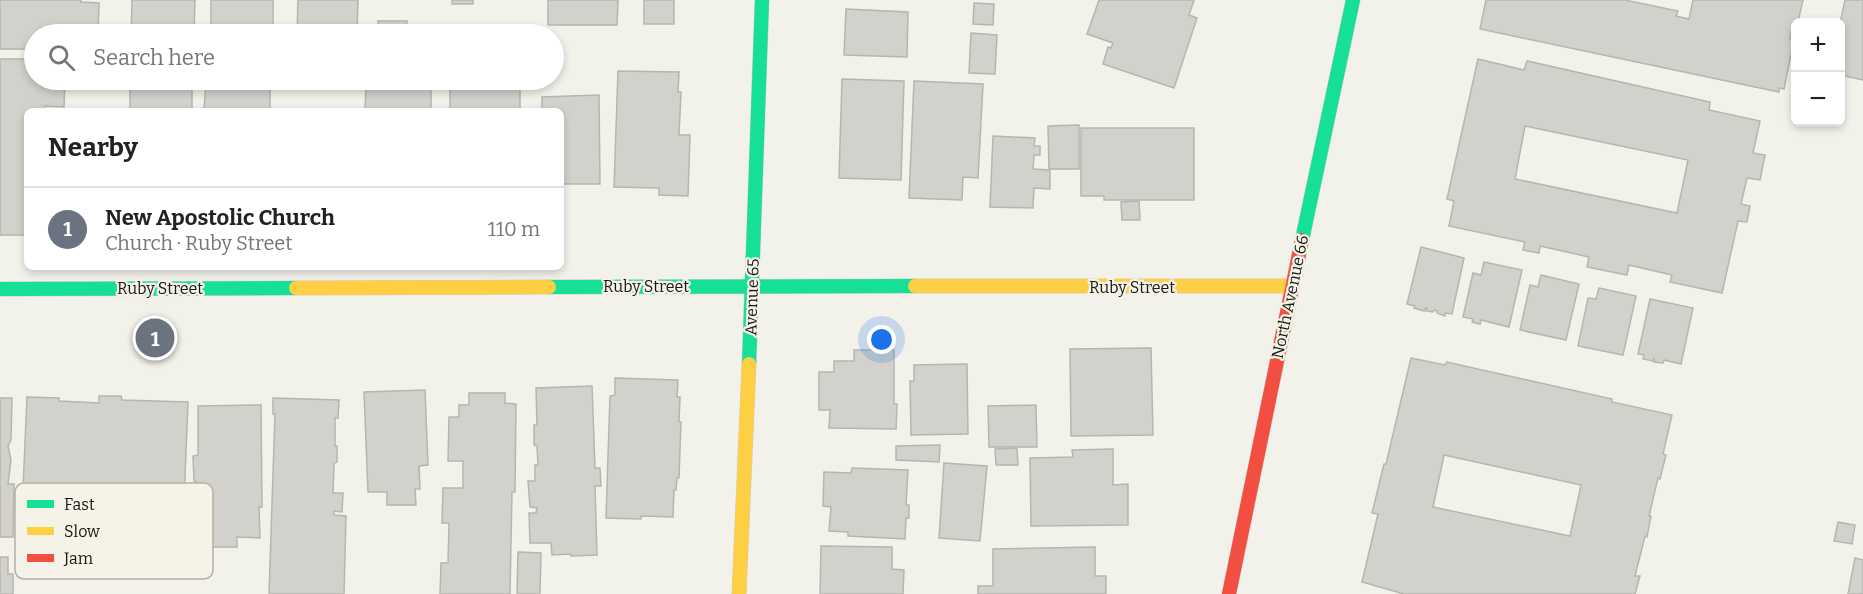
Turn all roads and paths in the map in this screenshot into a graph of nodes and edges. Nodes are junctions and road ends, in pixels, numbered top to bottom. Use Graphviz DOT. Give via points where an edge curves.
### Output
graph roads {
  1 [pos="762,0"];
  2 [pos="1353,0"];
  3 [pos="752,286"];
  4 [pos="1292,286"];
  5 [pos="0,289"];
  6 [pos="739,594"];
  7 [pos="1229,594"];
  1 -- 3 [label="street, Avenue 65"];
  2 -- 4 [label="street, North Avenue 66"];
  3 -- 4 [label="street, Ruby Street"];
  3 -- 5 [label="street, Ruby Street"];
  3 -- 6 [label="street, Avenue 65"];
  4 -- 7 [label="street, North Avenue 66"];
}
